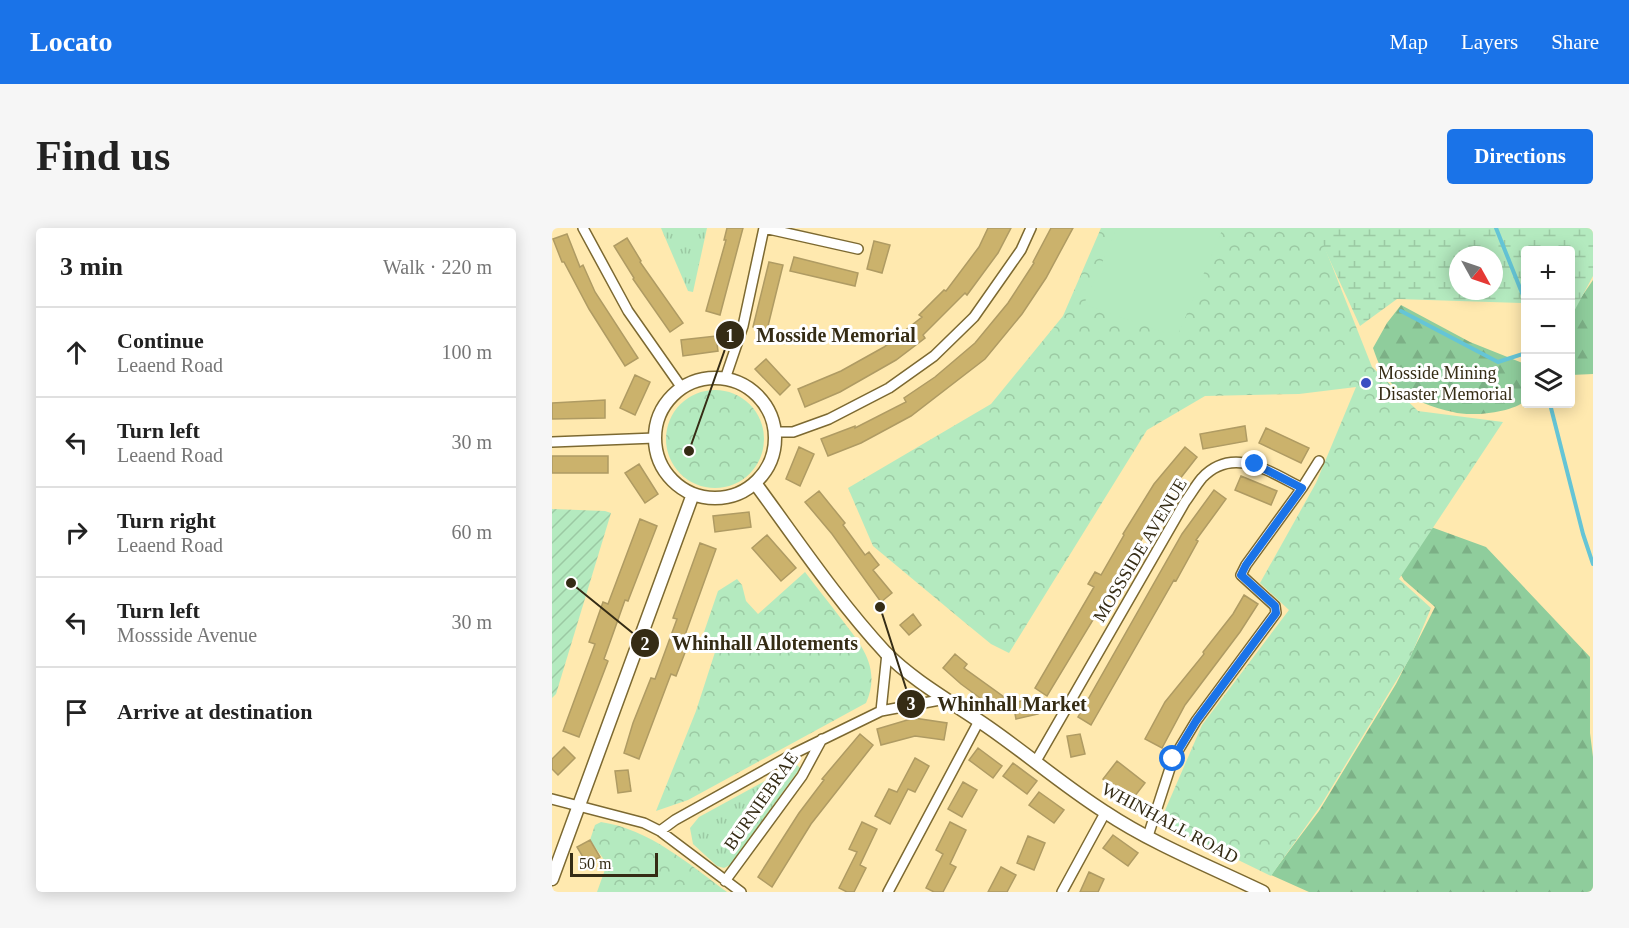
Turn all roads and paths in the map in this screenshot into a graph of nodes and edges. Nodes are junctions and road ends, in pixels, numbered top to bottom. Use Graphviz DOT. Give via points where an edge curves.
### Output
graph roads {
  1 [pos="583,228"];
  2 [pos="764,228"];
  3 [pos="1031,228"];
  4 [pos="858,249"];
  5 [pos="725,379"];
  6 [pos="682,388"];
  7 [pos="775,432"];
  8 [pos="655,438"];
  9 [pos="552,442"];
  10 [pos="1319,461"];
  11 [pos="754,483"];
  12 [pos="1302,488"];
  13 [pos="693,494"];
  14 [pos="887,653"];
  15 [pos="945,699"];
  16 [pos="881,711"];
  17 [pos="979,721"];
  18 [pos="822,739"];
  19 [pos="1036,761"];
  20 [pos="552,799"];
  21 [pos="580,806"];
  22 [pos="1105,813"];
  23 [pos="660,831"];
  24 [pos="1148,836"];
  25 [pos="552,879"];
  26 [pos="725,881"];
  27 [pos="741,892"];
  28 [pos="888,892"];
  29 [pos="1062,892"];
  30 [pos="1263,892"];
  1 -- 6 [label="street" via="628,311"];
  2 -- 4 [label="street"];
  2 -- 5 [label="street" via="743,326"];
  3 -- 7 [label="street" via="1021,250 974,317 934,356 889,388 829,419 793,432"];
  5 -- 6 [label="street" via="703,380"];
  5 -- 7 [label="street" via="748,388 761,400"];
  6 -- 8 [label="street" via="667,403"];
  7 -- 11 [label="street" via="772,457"];
  8 -- 9 [label="street"];
  8 -- 13 [label="street" via="665,471"];
  10 -- 12 [label="street"];
  11 -- 13 [label="street" via="739,493 720,498"];
  11 -- 14 [label="street, WHINHALL ROAD"];
  12 -- 19 [label="street, MOSSSIDE AVENUE" via="1255,464 1242,462 1229,462 1202,478"];
  12 -- 24 [label="street" via="1241,575 1275,606 1276,613 1196,721 1173,759"];
  13 -- 21 [label="street"];
  14 -- 15 [label="street, WHINHALL ROAD"];
  14 -- 16 [label="street"];
  15 -- 16 [label="street"];
  15 -- 17 [label="street, WHINHALL ROAD"];
  16 -- 18 [label="street"];
  17 -- 19 [label="street, WHINHALL ROAD"];
  17 -- 28 [label="street"];
  18 -- 23 [label="street"];
  18 -- 26 [label="street, BURNIEBRAE" via="802,776"];
  19 -- 22 [label="street, WHINHALL ROAD"];
  20 -- 21 [label="street"];
  21 -- 23 [label="street"];
  21 -- 25 [label="street"];
  22 -- 24 [label="street, WHINHALL ROAD"];
  22 -- 29 [label="street"];
  23 -- 26 [label="street"];
  24 -- 30 [label="street, WHINHALL ROAD"];
  26 -- 27 [label="street"];
}
